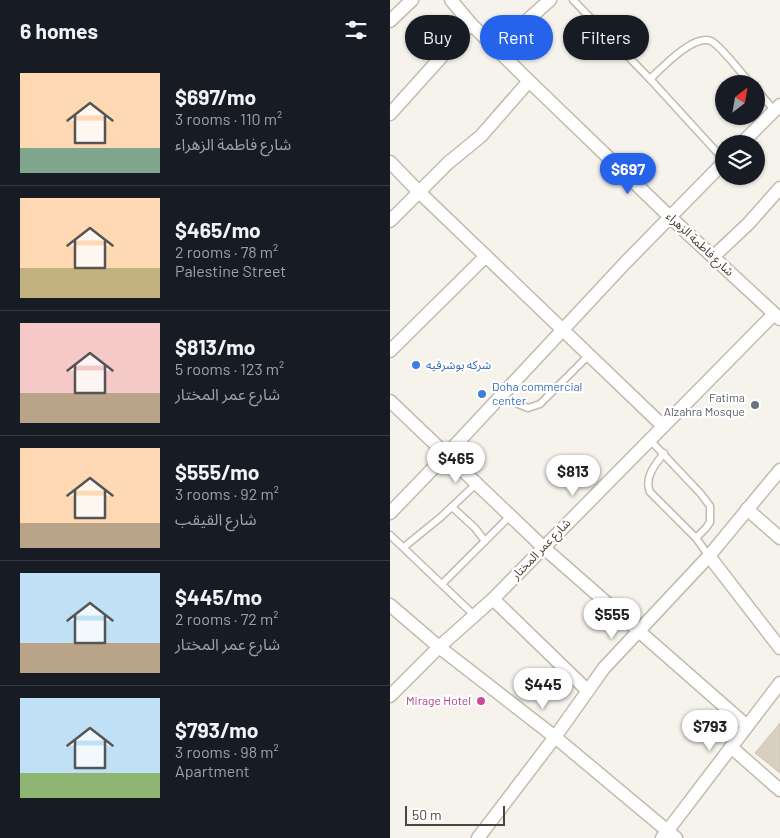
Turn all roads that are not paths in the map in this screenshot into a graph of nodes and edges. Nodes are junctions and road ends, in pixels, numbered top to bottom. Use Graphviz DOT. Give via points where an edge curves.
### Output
graph roads {
  1 [pos="412,0"];
  2 [pos="451,0"];
  3 [pos="550,0"];
  4 [pos="573,0"];
  5 [pos="533,15"];
  6 [pos="390,21"];
  7 [pos="471,24"];
  8 [pos="480,33"];
  9 [pos="508,60"];
  10 [pos="743,75"];
  11 [pos="650,79"];
  12 [pos="529,81"];
  13 [pos="765,98"];
  14 [pos="778,110"];
  15 [pos="390,114"];
  16 [pos="751,135"];
  17 [pos="715,151"];
  18 [pos="390,162"];
  19 [pos="715,170"];
  20 [pos="780,188"];
  21 [pos="418,191"];
  22 [pos="670,217"];
  23 [pos="390,221"];
  24 [pos="486,256"];
  25 [pos="714,256"];
  26 [pos="777,317"];
  27 [pos="564,330"];
  28 [pos="390,351"];
  29 [pos="589,354"];
  30 [pos="500,397"];
  31 [pos="390,401"];
  32 [pos="663,426"];
  33 [pos="650,440"];
  34 [pos="664,453"];
  35 [pos="446,455"];
  36 [pos="780,470"];
  37 [pos="476,484"];
  38 [pos="452,507"];
  39 [pos="747,508"];
  40 [pos="390,513"];
  41 [pos="510,516"];
  42 [pos="390,534"];
  43 [pos="696,538"];
  44 [pos="780,538"];
  45 [pos="485,540"];
  46 [pos="404,547"];
  47 [pos="543,547"];
  48 [pos="708,556"];
  49 [pos="442,584"];
  50 [pos="492,599"];
  51 [pos="390,605"];
  52 [pos="475,616"];
  53 [pos="639,631"];
  54 [pos="439,647"];
  55 [pos="780,648"];
  56 [pos="780,683"];
  57 [pos="587,690"];
  58 [pos="390,696"];
  59 [pos="747,726"];
  60 [pos="555,737"];
  61 [pos="731,747"];
  62 [pos="780,790"];
  63 [pos="668,836"];
  64 [pos="478,838"];
  1 -- 6 [label="street"];
  2 -- 7 [label="street, شارع فاطمة الزهراء"];
  3 -- 5 [label="street"];
  4 -- 11 [label="lane"];
  7 -- 8 [label="street, شارع فاطمة الزهراء"];
  7 -- 15 [label="street"];
  9 -- 12 [label="street, شارع فاطمة الزهراء"];
  10 -- 11 [label="lane" via="719,49 704,40 690,44"];
  11 -- 17 [label="lane"];
  12 -- 21 [label="street" via="481,136"];
  12 -- 22 [label="street, شارع فاطمة الزهراء"];
  13 -- 14 [label="lane"];
  14 -- 16 [label="street"];
  18 -- 21 [label="street"];
  19 -- 22 [label="street"];
  20 -- 25 [label="street"];
  21 -- 23 [label="street"];
  21 -- 24 [label="street"];
  22 -- 25 [label="street, شارع فاطمة الزهراء"];
  22 -- 27 [label="street"];
  24 -- 27 [label="street"];
  24 -- 28 [label="street"];
  25 -- 26 [label="street, شارع فاطمة الزهراء"];
  26 -- 32 [label="street, شارع عمر المختار"];
  27 -- 29 [label="street"];
  27 -- 30 [label="street"];
  29 -- 30 [label="lane" via="540,404 528,408"];
  29 -- 32 [label="street"];
  30 -- 35 [label="street"];
  31 -- 35 [label="street"];
  32 -- 33 [label="street, شارع عمر المختار"];
  33 -- 34 [label="lane"];
  33 -- 47 [label="street, شارع عمر المختار"];
  34 -- 43 [label="lane" via="710,506 710,522"];
  34 -- 43 [label="lane" via="652,469 648,486 650,492"];
  35 -- 37 [label="street"];
  35 -- 40 [label="street"];
  36 -- 39 [label="street"];
  37 -- 38 [label="lane"];
  37 -- 41 [label="street"];
  38 -- 45 [label="lane"];
  38 -- 46 [label="lane"];
  39 -- 44 [label="street"];
  39 -- 48 [label="street"];
  41 -- 45 [label="lane"];
  41 -- 47 [label="street"];
  42 -- 46 [label="lane"];
  43 -- 48 [label="lane"];
  45 -- 49 [label="lane"];
  46 -- 49 [label="lane"];
  47 -- 50 [label="street, شارع عمر المختار"];
  47 -- 53 [label="street"];
  48 -- 53 [label="street"];
  48 -- 55 [label="street"];
  49 -- 52 [label="lane"];
  50 -- 52 [label="street, شارع عمر المختار"];
  50 -- 57 [label="street"];
  51 -- 54 [label="street"];
  52 -- 54 [label="street, شارع عمر المختار"];
  53 -- 57 [label="street"];
  53 -- 59 [label="street"];
  54 -- 58 [label="street, شارع عمر المختار"];
  54 -- 60 [label="street"];
  56 -- 59 [label="street"];
  57 -- 60 [label="street"];
  59 -- 61 [label="street"];
  60 -- 63 [label="street"];
  60 -- 64 [label="street"];
  61 -- 62 [label="street"];
  61 -- 63 [label="street"];
}
